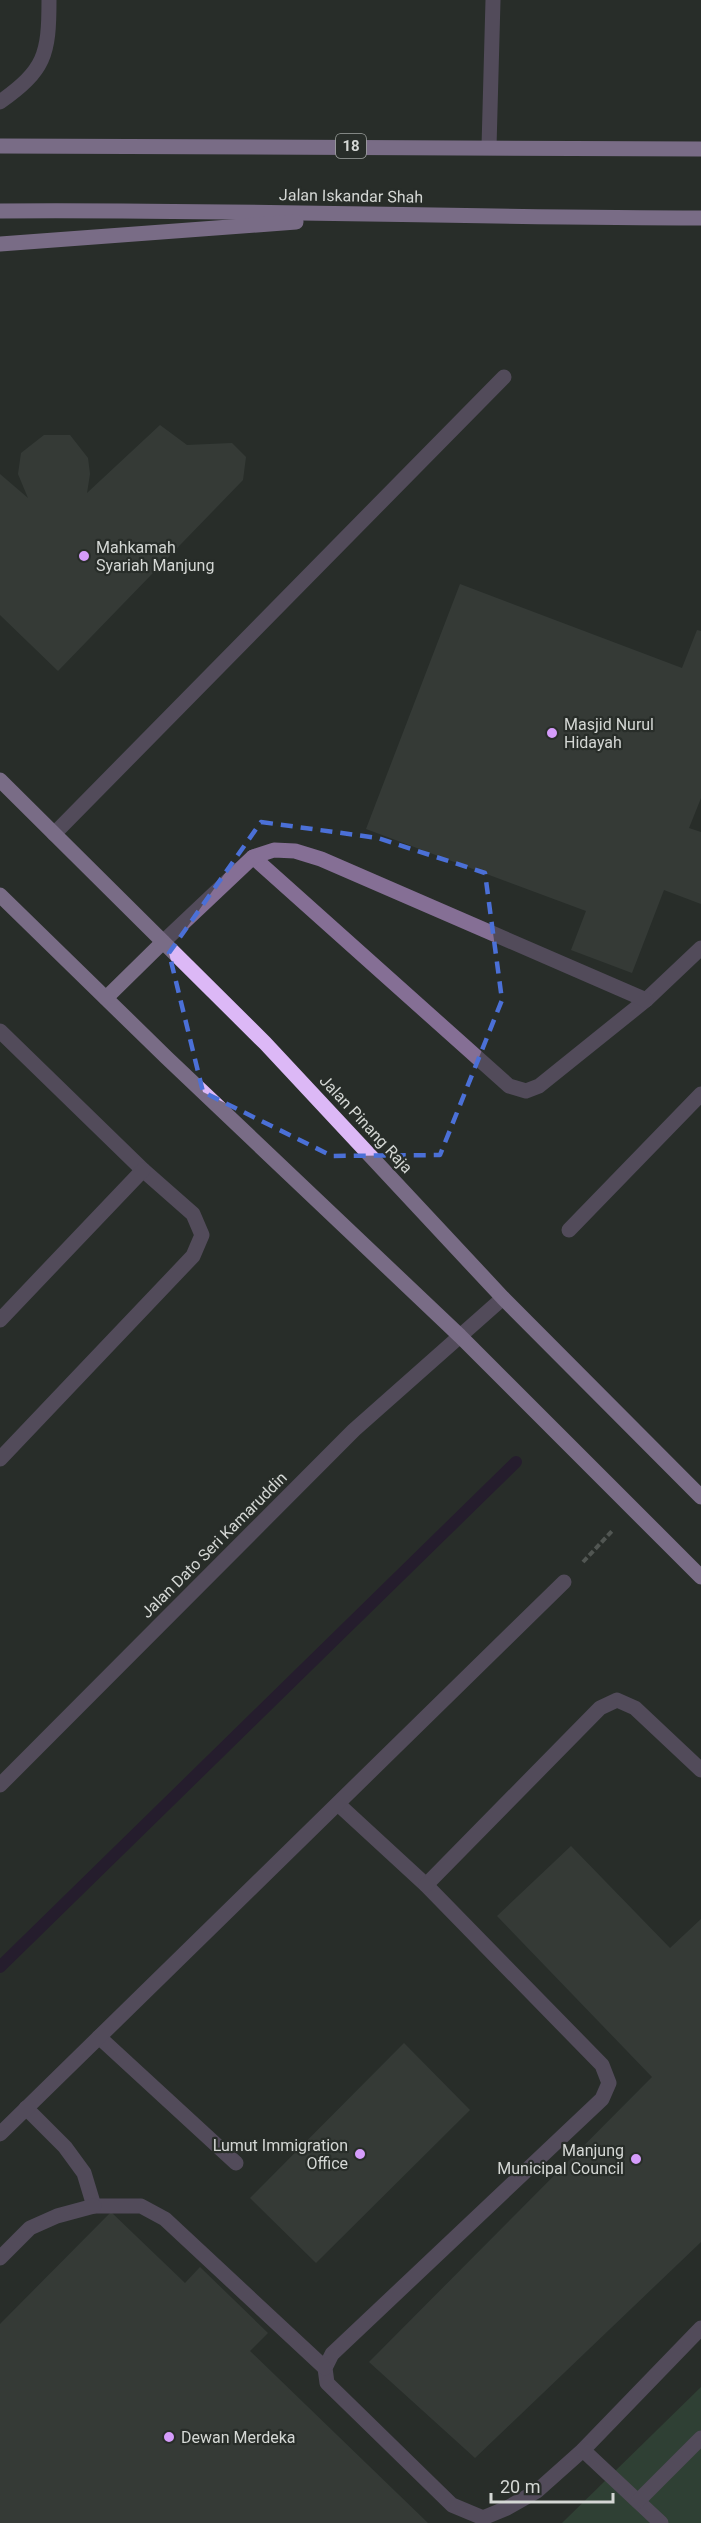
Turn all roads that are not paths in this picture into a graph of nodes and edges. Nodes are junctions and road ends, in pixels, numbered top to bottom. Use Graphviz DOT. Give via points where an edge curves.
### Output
graph roads {
  1 [pos="49,0"];
  2 [pos="493,0"];
  3 [pos="0,102"];
  4 [pos="0,146"];
  5 [pos="489,147"];
  6 [pos="701,149"];
  7 [pos="0,211"];
  8 [pos="392,215"];
  9 [pos="701,218"];
  10 [pos="0,244"];
  11 [pos="504,377"];
  12 [pos="0,780"];
  13 [pos="54,834"];
  14 [pos="254,857"];
  15 [pos="0,895"];
  16 [pos="163,942"];
  17 [pos="701,948"];
  18 [pos="106,998"];
  19 [pos="646,1000"];
  20 [pos="0,1030"];
  21 [pos="701,1094"];
  22 [pos="143,1170"];
  23 [pos="569,1230"];
  24 [pos="503,1298"];
  25 [pos="0,1320"];
  26 [pos="460,1336"];
  27 [pos="0,1459"];
  28 [pos="701,1497"];
  29 [pos="701,1577"];
  30 [pos="564,1582"];
  31 [pos="701,1770"];
  32 [pos="0,1785"];
  33 [pos="338,1804"];
  34 [pos="426,1885"];
  35 [pos="99,2037"];
  36 [pos="26,2108"];
  37 [pos="0,2134"];
  38 [pos="236,2163"];
  39 [pos="94,2206"];
  40 [pos="0,2258"];
  41 [pos="701,2328"];
  42 [pos="325,2368"];
  43 [pos="701,2438"];
  44 [pos="583,2450"];
  45 [pos="638,2501"];
  46 [pos="481,2520"];
  47 [pos="661,2523"];
  1 -- 3 [label="street" via="44,59 24,85"];
  2 -- 5 [label="street"];
  4 -- 5 [label="main road, 18"];
  5 -- 6 [label="main road, 18"];
  7 -- 8 [label="main road, Jalan Iskandar Shah"];
  8 -- 9 [label="main road, Jalan Iskandar Shah"];
  8 -- 10 [label="main road"];
  11 -- 13 [label="street"];
  12 -- 13 [label="main road, Jalan Pinang Raja"];
  13 -- 16 [label="main road, Jalan Pinang Raja"];
  14 -- 16 [label="street"];
  14 -- 19 [label="street" via="274,850 321,859"];
  14 -- 19 [label="street" via="509,1086 526,1091 539,1086"];
  15 -- 18 [label="main road"];
  16 -- 18 [label="main road"];
  16 -- 24 [label="main road, Jalan Pinang Raja" via="265,1043"];
  17 -- 19 [label="street"];
  18 -- 26 [label="main road"];
  20 -- 22 [label="street"];
  21 -- 23 [label="street"];
  22 -- 25 [label="street"];
  22 -- 27 [label="street" via="193,1214 202,1235 193,1256"];
  24 -- 26 [label="street, Jalan Dato Seri Kamaruddin"];
  24 -- 28 [label="main road, Jalan Pinang Raja"];
  26 -- 29 [label="main road"];
  26 -- 32 [label="street, Jalan Dato Seri Kamaruddin" via="354,1430"];
  30 -- 33 [label="street"];
  31 -- 34 [label="street" via="635,1708 617,1700 600,1708"];
  33 -- 34 [label="street"];
  33 -- 35 [label="street"];
  34 -- 42 [label="street" via="602,2065 609,2083 602,2099 332,2354"];
  35 -- 36 [label="street"];
  35 -- 38 [label="street"];
  36 -- 37 [label="street"];
  36 -- 39 [label="street" via="65,2147 84,2173"];
  39 -- 40 [label="street" via="30,2228"];
  39 -- 42 [label="street" via="141,2206 165,2219"];
  41 -- 44 [label="street"];
  42 -- 46 [label="street" via="327,2383 452,2505"];
  43 -- 45 [label="street"];
  44 -- 45 [label="street"];
  44 -- 46 [label="street" via="537,2491"];
  45 -- 47 [label="street"];
}
